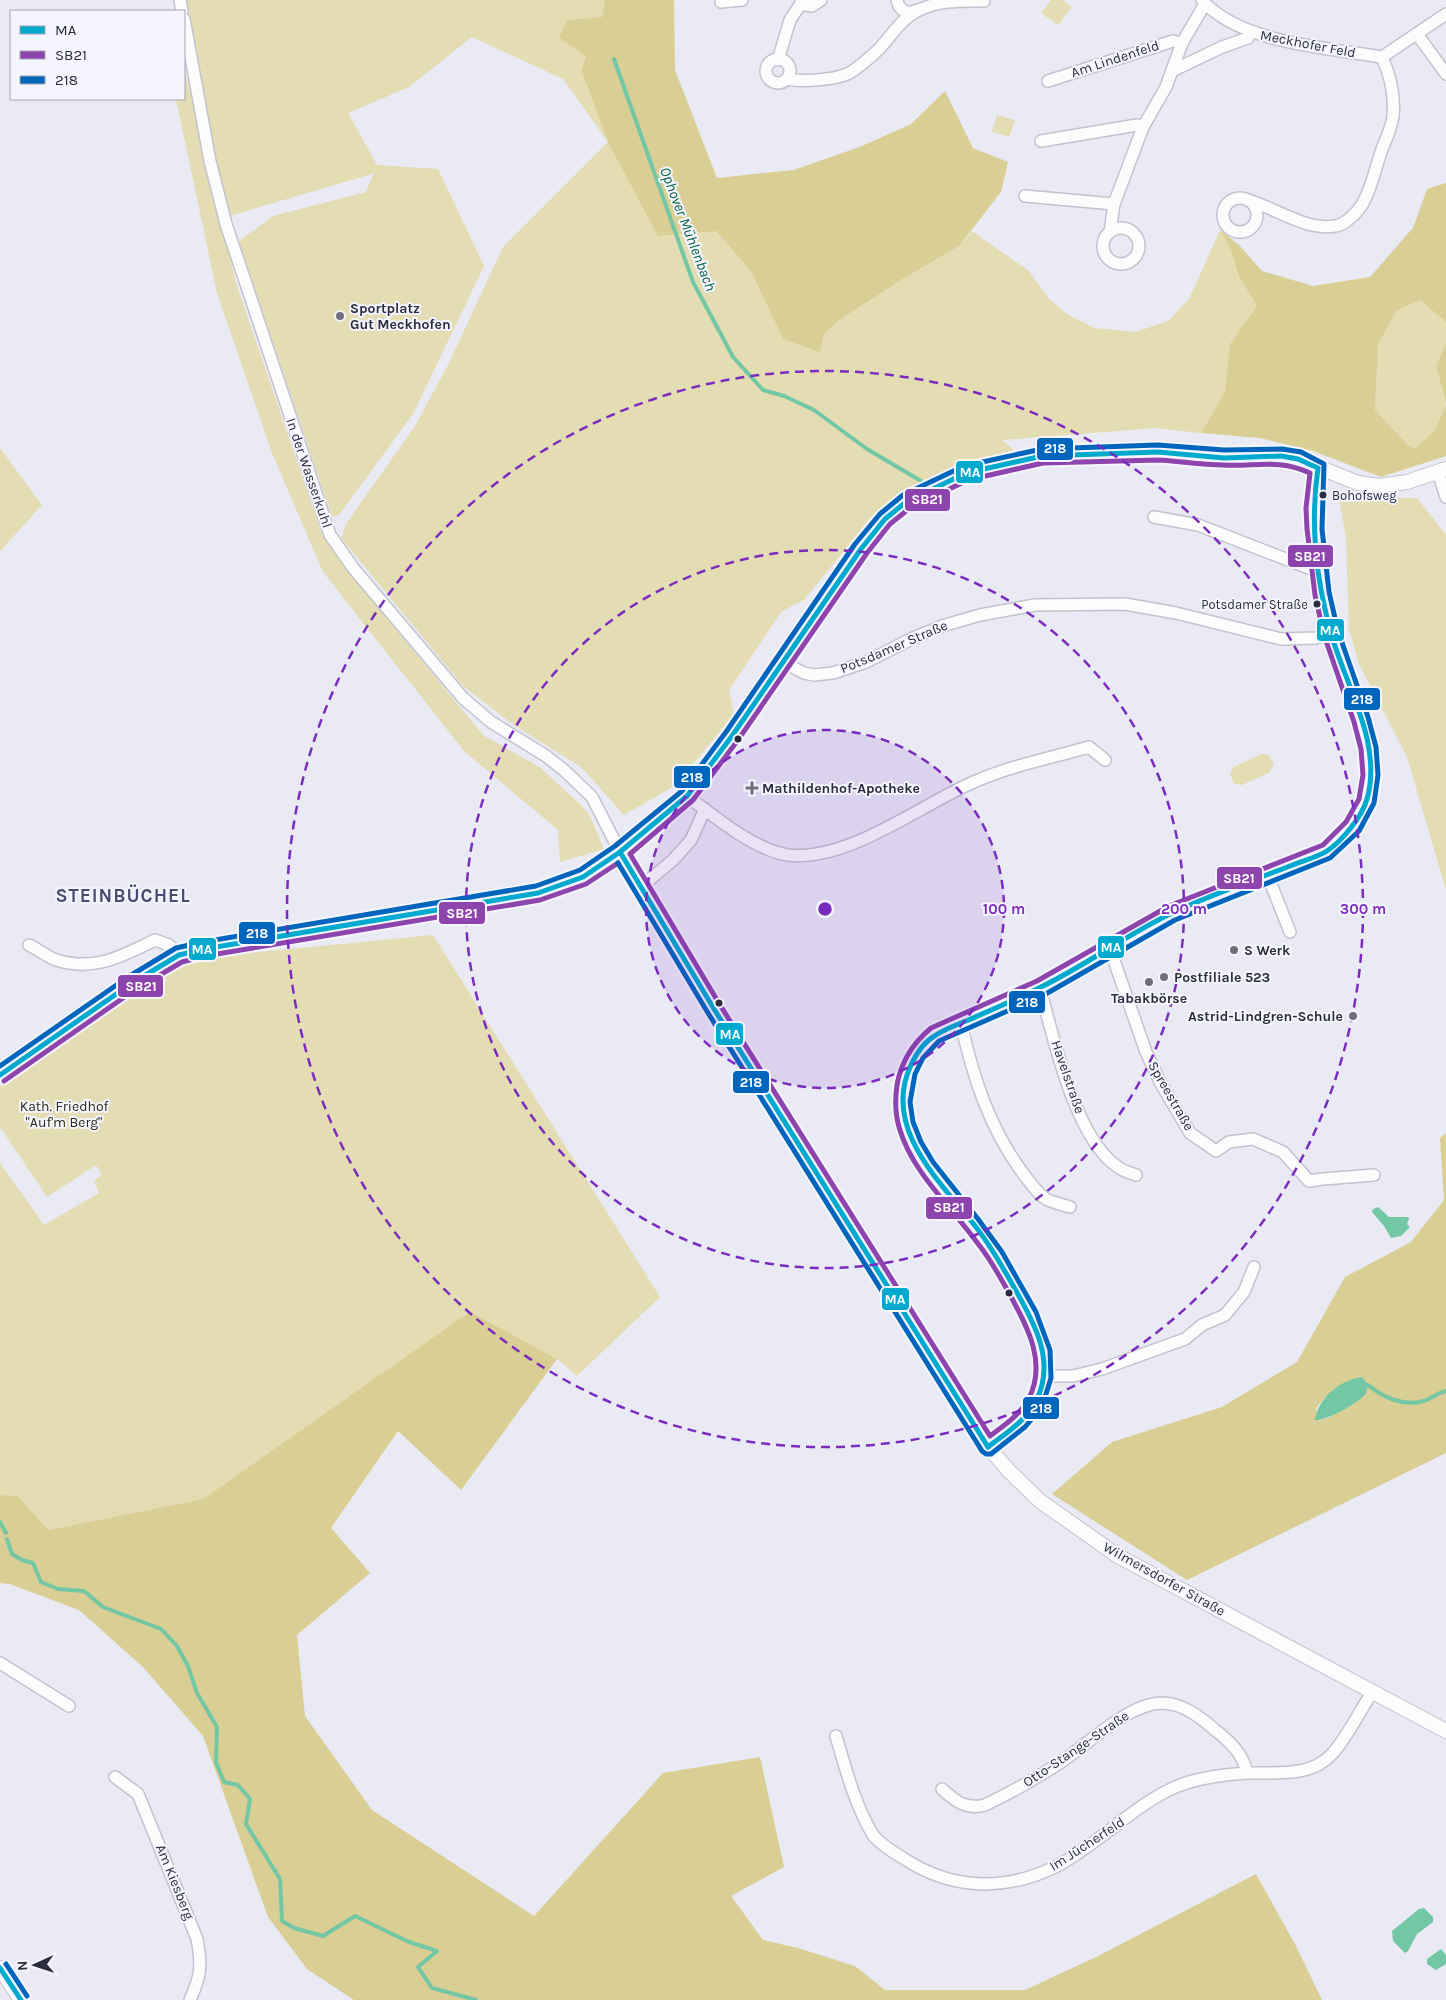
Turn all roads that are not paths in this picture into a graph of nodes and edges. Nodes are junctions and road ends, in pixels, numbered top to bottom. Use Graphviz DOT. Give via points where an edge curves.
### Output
graph roads {
  1 [pos="742,0"];
  2 [pos="821,0"];
  3 [pos="897,0"];
  4 [pos="922,0"];
  5 [pos="802,1"];
  6 [pos="984,1"];
  7 [pos="722,2"];
  8 [pos="1204,2"];
  9 [pos="915,12"];
  10 [pos="1446,14"];
  11 [pos="185,24"];
  12 [pos="1251,32"];
  13 [pos="1417,34"];
  14 [pos="1182,43"];
  15 [pos="1382,57"];
  16 [pos="778,60"];
  17 [pos="1172,72"];
  18 [pos="1446,74"];
  19 [pos="787,79"];
  20 [pos="1048,80"];
  21 [pos="1143,126"];
  22 [pos="1041,141"];
  23 [pos="1025,196"];
  24 [pos="1248,200"];
  25 [pos="1114,204"];
  26 [pos="1110,232"];
  27 [pos="1318,468"];
  28 [pos="1442,470"];
  29 [pos="1446,497"];
  30 [pos="1154,517"];
  31 [pos="1318,572"];
  32 [pos="1331,634"];
  33 [pos="784,662"];
  34 [pos="1105,760"];
  35 [pos="687,796"];
  36 [pos="705,809"];
  37 [pos="620,852"];
  38 [pos="1267,874"];
  39 [pos="641,887"];
  40 [pos="1290,932"];
  41 [pos="29,944"];
  42 [pos="1110,949"];
  43 [pos="179,955"];
  44 [pos="1040,988"];
  45 [pos="961,1023"];
  46 [pos="0,1075"];
  47 [pos="1136,1175"];
  48 [pos="1374,1175"];
  49 [pos="1070,1207"];
  50 [pos="1254,1267"];
  51 [pos="1045,1376"];
  52 [pos="988,1447"];
  53 [pos="0,1663"];
  54 [pos="1373,1691"];
  55 [pos="69,1706"];
  56 [pos="1446,1731"];
  57 [pos="836,1736"];
  58 [pos="1247,1773"];
  59 [pos="115,1777"];
  60 [pos="942,1789"];
  61 [pos="3,1978"];
  62 [pos="22,2000"];
  63 [pos="190,2000"];
  1 -- 7 [label="street"];
  2 -- 5 [label="street" via="812,6"];
  3 -- 9 [label="street" via="903,11"];
  4 -- 9 [label="street"];
  5 -- 16 [label="street" via="790,20"];
  6 -- 9 [label="street" via="952,0"];
  8 -- 12 [label="street, Meckhofer Feld"];
  8 -- 14 [label="street, Am Lindenfeld"];
  9 -- 19 [label="street" via="879,49 847,74 803,82"];
  10 -- 13 [label="street"];
  11 -- 37 [label="street, In der Wasserkuhl" via="210,161 226,224 330,535 354,569 463,698 491,722 559,766 592,797"];
  12 -- 15 [label="street, Meckhofer Feld"];
  12 -- 17 [label="street" via="1248,38"];
  13 -- 15 [label="street"];
  13 -- 18 [label="street"];
  14 -- 17 [label="street, Am Lindenfeld"];
  14 -- 20 [label="street, Am Lindenfeld" via="1173,41"];
  15 -- 24 [label="street" via="1393,95 1393,118 1363,203 1351,217 1337,226 1323,227"];
  16 -- 19 [label="street" via="788,65"];
  16 -- 19 [label="street" via="768,65 767,76 776,83"];
  17 -- 21 [label="street, Am Lindenfeld"];
  21 -- 22 [label="street"];
  21 -- 25 [label="street, Am Lindenfeld"];
  23 -- 25 [label="street"];
  25 -- 26 [label="street, Am Lindenfeld"];
  27 -- 28 [label="street" via="1358,483 1379,486 1407,482"];
  27 -- 31 [label="street" via="1314,504"];
  27 -- 33 [label="street" via="1281,456 1224,458 1158,452 1042,456 966,473 906,502 885,519"];
  28 -- 29 [label="street"];
  30 -- 31 [label="street" via="1198,525"];
  31 -- 32 [label="street"];
  32 -- 33 [label="street, Potsdamer Straße" via="1281,639 1125,604 1045,604 956,622 833,673 804,673"];
  32 -- 38 [label="street" via="1368,746 1369,791 1359,818 1341,840 1314,857"];
  33 -- 35 [label="street"];
  34 -- 36 [label="street" via="1089,747 1012,767 940,797 848,846 807,856 771,851"];
  35 -- 36 [label="street"];
  35 -- 37 [label="street"];
  36 -- 39 [label="street" via="690,840 673,860"];
  37 -- 39 [label="street, Wilmersdorfer Straße"];
  37 -- 43 [label="street" via="583,877 538,892"];
  38 -- 40 [label="street"];
  38 -- 42 [label="street" via="1172,913"];
  39 -- 52 [label="street, Wilmersdorfer Straße"];
  41 -- 43 [label="street" via="55,960 74,963 110,961 156,940 169,945"];
  42 -- 44 [label="street"];
  42 -- 48 [label="street, Spreestraße" via="1146,1052 1190,1133 1216,1151 1228,1142 1253,1139 1269,1145 1283,1152 1309,1181"];
  43 -- 46 [label="street" via="132,983"];
  44 -- 45 [label="street"];
  44 -- 47 [label="street, Havelstraße" via="1078,1112 1106,1156 1118,1167"];
  45 -- 49 [label="street" via="979,1090 1001,1140 1029,1181 1047,1200"];
  45 -- 51 [label="street" via="935,1035 915,1057 904,1086 904,1118 917,1152 986,1241 1027,1311 1043,1348"];
  50 -- 51 [label="street" via="1244,1292 1225,1315 1202,1325 1185,1339 1102,1369 1073,1376"];
  51 -- 52 [label="street" via="1025,1417"];
  52 -- 54 [label="street, Wilmersdorfer Straße" via="1040,1501 1118,1556"];
  53 -- 55 [label="street"];
  54 -- 56 [label="street, Wilmersdorfer Straße"];
  54 -- 58 [label="street, Im Jücherfeld" via="1332,1754 1315,1768 1297,1772"];
  57 -- 58 [label="street, Im Jücherfeld" via="855,1798 874,1837 930,1874 974,1884 999,1884 1043,1872 1173,1788 1204,1779"];
  58 -- 60 [label="street, Otto-Stange-Straße" via="1244,1760 1236,1749 1201,1717 1184,1708 1160,1703 1136,1709 1038,1777 985,1804 964,1806"];
  59 -- 63 [label="street, Am Kiesberg" via="138,1794 197,1939 199,1980"];
  61 -- 62 [label="street"];
}
